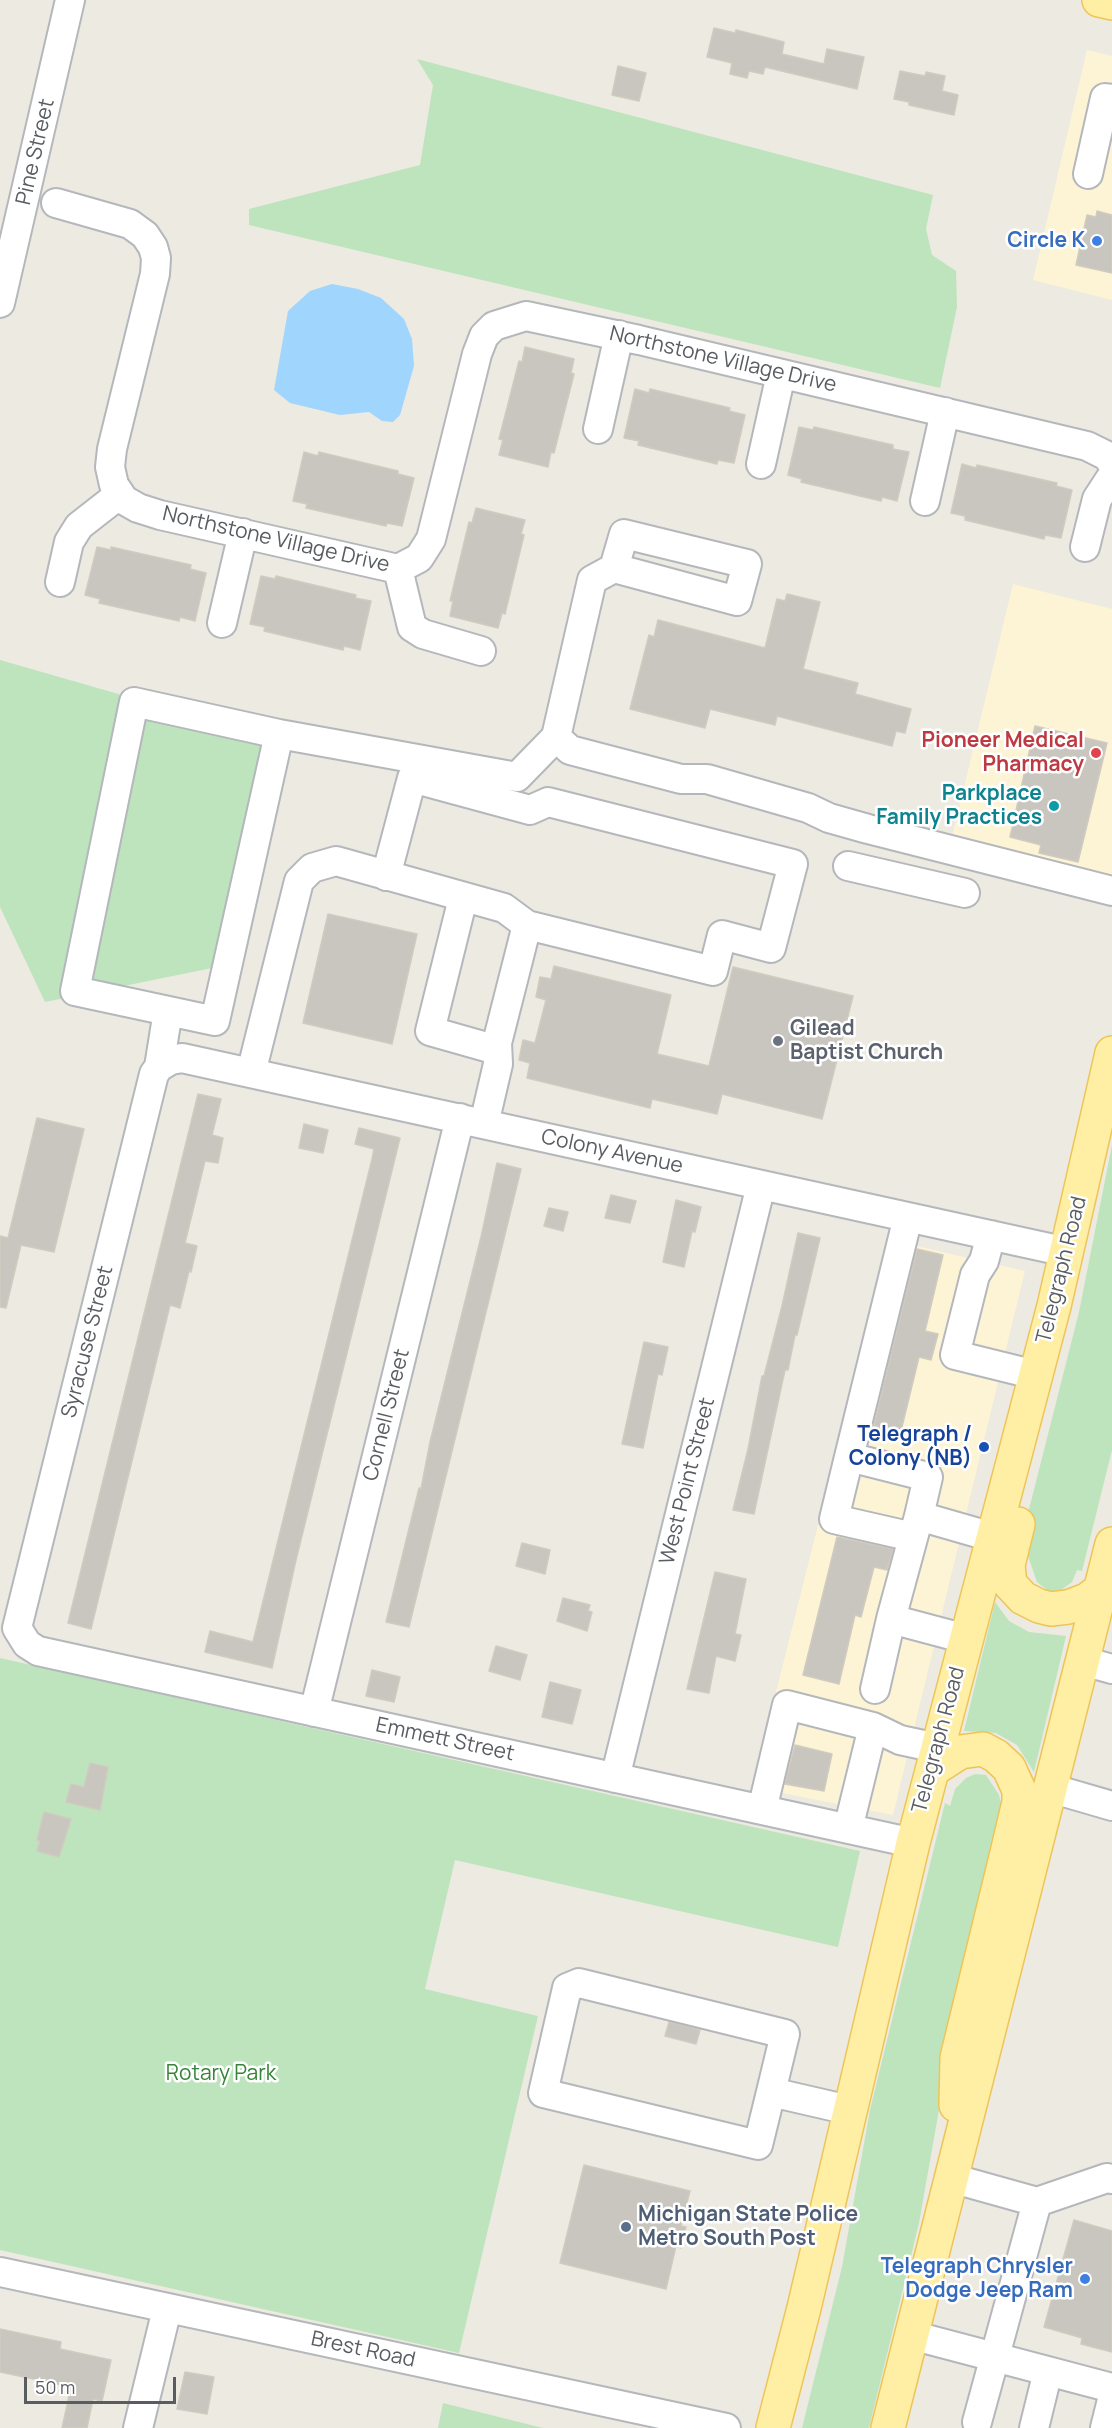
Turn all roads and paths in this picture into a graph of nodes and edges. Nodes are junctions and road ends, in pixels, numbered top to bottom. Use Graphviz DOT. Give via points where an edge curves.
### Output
graph roads {
  1 [pos="70,0"];
  2 [pos="1099,0"];
  3 [pos="1112,3"];
  4 [pos="1112,99"];
  5 [pos="1088,174"];
  6 [pos="56,203"];
  7 [pos="0,303"];
  8 [pos="619,335"];
  9 [pos="782,374"];
  10 [pos="945,412"];
  11 [pos="598,429"];
  12 [pos="1112,462"];
  13 [pos="761,465"];
  14 [pos="1112,476"];
  15 [pos="120,494"];
  16 [pos="925,501"];
  17 [pos="243,534"];
  18 [pos="1085,547"];
  19 [pos="614,568"];
  20 [pos="398,569"];
  21 [pos="60,582"];
  22 [pos="222,623"];
  23 [pos="481,651"];
  24 [pos="279,734"];
  25 [pos="556,737"];
  26 [pos="848,866"];
  27 [pos="386,876"];
  28 [pos="1112,891"];
  29 [pos="965,893"];
  30 [pos="463,898"];
  31 [pos="527,926"];
  32 [pos="168,1011"];
  33 [pos="497,1050"];
  34 [pos="1112,1053"];
  35 [pos="159,1067"];
  36 [pos="251,1073"];
  37 [pos="472,1121"];
  38 [pos="761,1185"];
  39 [pos="908,1217"];
  40 [pos="1074,1220"];
  41 [pos="990,1235"];
  42 [pos="1067,1252"];
  43 [pos="1035,1375"];
  44 [pos="849,1457"];
  45 [pos="916,1526"];
  46 [pos="992,1537"];
  47 [pos="1112,1544"];
  48 [pos="1100,1590"];
  49 [pos="10,1616"];
  50 [pos="891,1619"];
  51 [pos="966,1639"];
  52 [pos="1097,1665"];
  53 [pos="875,1689"];
  54 [pos="314,1712"];
  55 [pos="873,1727"];
  56 [pos="934,1759"];
  57 [pos="615,1778"];
  58 [pos="1050,1788"];
  59 [pos="1112,1806"];
  60 [pos="762,1810"];
  61 [pos="848,1828"];
  62 [pos="913,1843"];
  63 [pos="771,2092"];
  64 [pos="849,2110"];
  65 [pos="953,2168"];
  66 [pos="1110,2171"];
  67 [pos="834,2172"];
  68 [pos="1037,2202"];
  69 [pos="0,2272"];
  70 [pos="167,2308"];
  71 [pos="911,2335"];
  72 [pos="994,2357"];
  73 [pos="1048,2371"];
  74 [pos="1112,2388"];
  75 [pos="977,2422"];
  76 [pos="138,2428"];
  77 [pos="726,2428"];
  78 [pos="773,2428"];
  79 [pos="794,2428"];
  80 [pos="888,2428"];
  81 [pos="1034,2428"];
  1 -- 7 [label="street, Pine Street"];
  2 -- 3 [label="main road"];
  4 -- 5 [label="street" via="1105,98"];
  6 -- 15 [label="street" via="130,224 145,235 156,258 112,449 110,467"];
  8 -- 9 [label="street, Northstone Village Drive"];
  8 -- 11 [label="street"];
  8 -- 20 [label="street, Northstone Village Drive" via="526,316 494,326 484,336 431,539 419,558"];
  9 -- 10 [label="street, Northstone Village Drive"];
  9 -- 13 [label="street"];
  10 -- 12 [label="street, Northstone Village Drive" via="1087,446"];
  10 -- 16 [label="street"];
  14 -- 18 [label="street" via="1097,499"];
  15 -- 17 [label="street, Northstone Village Drive" via="138,508"];
  15 -- 21 [label="street" via="79,526 69,542"];
  17 -- 20 [label="street, Northstone Village Drive"];
  17 -- 22 [label="street"];
  19 -- 25 [label="street" via="592,580"];
  20 -- 23 [label="street" via="412,627"];
  24 -- 25 [label="street" via="517,777"];
  24 -- 32 [label="street" via="215,1021"];
  24 -- 32 [label="street" via="134,702 75,991"];
  25 -- 28 [label="street" via="570,750 681,779 707,779 868,829"];
  26 -- 29 [label="street"];
  27 -- 30 [label="street"];
  27 -- 31 [label="street" via="412,778 531,810 548,802 794,864 771,948 722,935 713,971"];
  27 -- 36 [label="street" via="336,861 312,868 299,881"];
  30 -- 31 [label="street" via="504,908"];
  30 -- 33 [label="street" via="430,1031"];
  31 -- 33 [label="street, Cornell Street"];
  32 -- 35 [label="street, Syracuse Street"];
  33 -- 37 [label="street, Cornell Street" via="498,1064"];
  34 -- 40 [label="main road, Telegraph Road"];
  35 -- 36 [label="street, Colony Avenue" via="182,1058"];
  35 -- 49 [label="street, Syracuse Street" via="151,1085"];
  36 -- 37 [label="street, Colony Avenue"];
  37 -- 38 [label="street, Colony Avenue"];
  37 -- 54 [label="street, Cornell Street"];
  38 -- 39 [label="street, Colony Avenue"];
  38 -- 57 [label="street, West Point Street"];
  39 -- 41 [label="street, Colony Avenue"];
  39 -- 44 [label="street"];
  40 -- 42 [label="main road, Telegraph Road"];
  40 -- 48 [label="main road" via="1072,1308 1008,1565 1010,1584 1023,1598 1039,1606 1068,1607"];
  41 -- 42 [label="street, Colony Avenue"];
  41 -- 43 [label="street" via="984,1261 975,1275 955,1355"];
  42 -- 43 [label="main road, Telegraph Road"];
  43 -- 46 [label="main road, Telegraph Road"];
  44 -- 45 [label="street" via="928,1477"];
  44 -- 45 [label="street" via="834,1519"];
  45 -- 46 [label="street"];
  45 -- 50 [label="street"];
  46 -- 51 [label="main road, Telegraph Road"];
  47 -- 48 [label="main road"];
  48 -- 52 [label="main road"];
  49 -- 54 [label="street, Emmett Street" via="27,1644 39,1651"];
  50 -- 51 [label="street"];
  50 -- 53 [label="street"];
  51 -- 56 [label="main road, Telegraph Road"];
  52 -- 58 [label="main road"];
  54 -- 57 [label="street, Emmett Street"];
  55 -- 56 [label="street"];
  55 -- 60 [label="street" via="787,1705"];
  55 -- 61 [label="street"];
  56 -- 62 [label="main road, Telegraph Road"];
  56 -- 65 [label="main road" via="983,1749 1009,1768 1019,1802 957,2058"];
  57 -- 60 [label="street, Emmett Street"];
  58 -- 59 [label="street"];
  58 -- 65 [label="main road"];
  60 -- 61 [label="street, Emmett Street"];
  61 -- 62 [label="street, Emmett Street"];
  62 -- 64 [label="main road, Telegraph Road"];
  63 -- 63 [label="street" via="758,2145 543,2093 567,1988 579,1983 785,2034"];
  63 -- 64 [label="street"];
  64 -- 67 [label="main road, Telegraph Road"];
  65 -- 68 [label="street"];
  65 -- 71 [label="main road"];
  66 -- 68 [label="street"];
  67 -- 78 [label="main road, Telegraph Road"];
  67 -- 79 [label="main road" via="833,2269"];
  68 -- 72 [label="street"];
  69 -- 70 [label="street, Brest Road"];
  70 -- 76 [label="street"];
  70 -- 77 [label="street, Brest Road"];
  71 -- 72 [label="street"];
  71 -- 80 [label="main road"];
  72 -- 73 [label="street"];
  72 -- 75 [label="street"];
  73 -- 74 [label="street"];
  73 -- 81 [label="street"];
}
